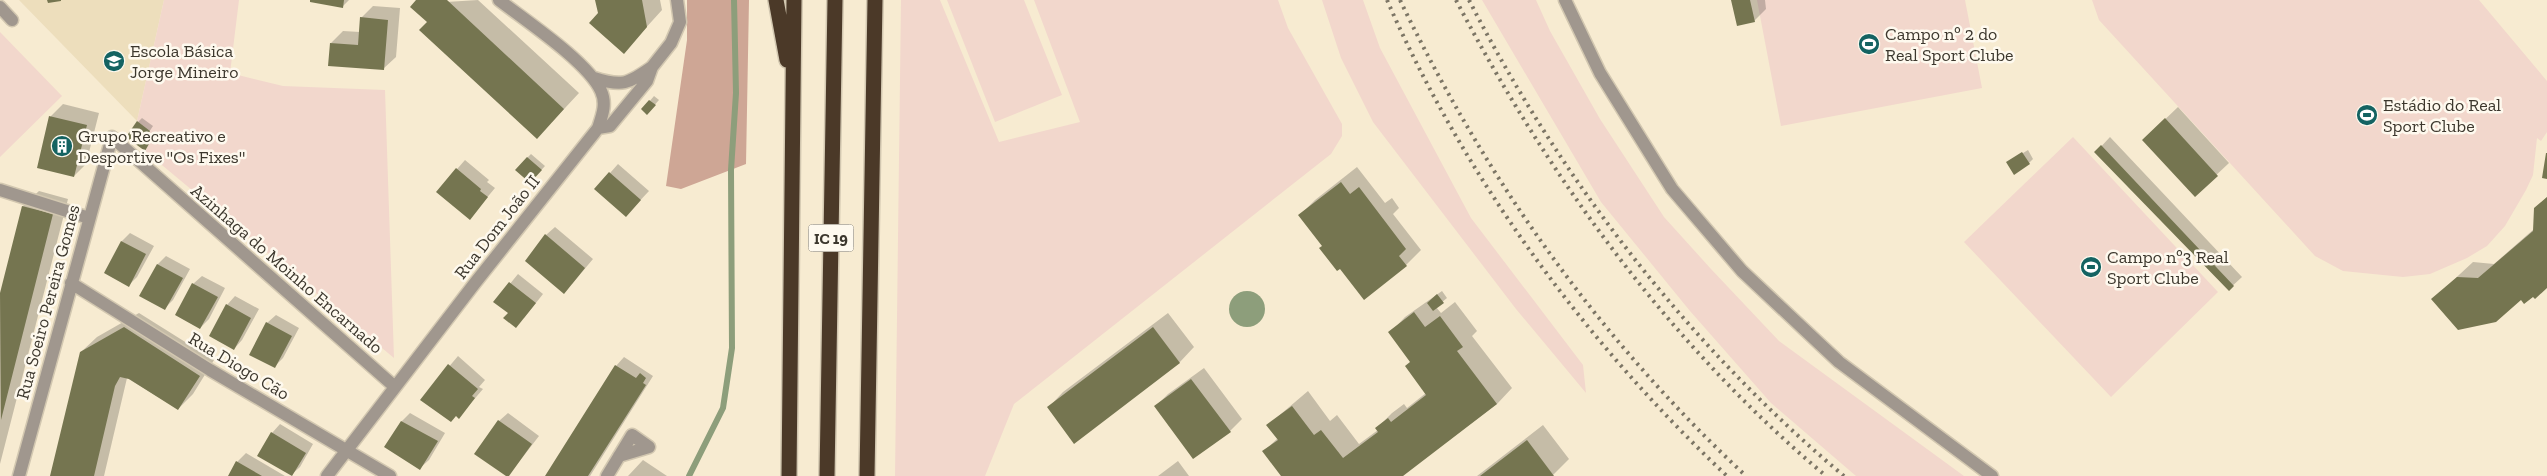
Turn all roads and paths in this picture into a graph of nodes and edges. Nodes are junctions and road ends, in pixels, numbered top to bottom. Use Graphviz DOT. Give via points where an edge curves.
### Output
graph roads {
  1 [pos="499,0"];
  2 [pos="677,0"];
  3 [pos="776,0"];
  4 [pos="794,0"];
  5 [pos="834,0"];
  6 [pos="875,0"];
  7 [pos="1565,0"];
  8 [pos="0,7"];
  9 [pos="12,20"];
  10 [pos="652,67"];
  11 [pos="594,78"];
  12 [pos="793,93"];
  13 [pos="598,128"];
  14 [pos="112,137"];
  15 [pos="0,190"];
  16 [pos="89,218"];
  17 [pos="71,283"];
  18 [pos="395,388"];
  19 [pos="347,451"];
  20 [pos="619,456"];
  21 [pos="19,476"];
  22 [pos="327,476"];
  23 [pos="390,476"];
  24 [pos="607,476"];
  25 [pos="789,476"];
  26 [pos="827,476"];
  27 [pos="867,476"];
  28 [pos="1992,476"];
  1 -- 11 [label="street"];
  2 -- 10 [label="street, Rua Dom João II" via="680,22 671,43"];
  3 -- 12 [label="highway"];
  4 -- 12 [label="highway, IC 19"];
  5 -- 26 [label="highway, IC 19"];
  6 -- 27 [label="highway"];
  7 -- 28 [label="street" via="1600,72 1672,189 1742,271 1839,362"];
  8 -- 9 [label="street"];
  10 -- 11 [label="street" via="632,81 615,85"];
  10 -- 13 [label="street, Rua Dom João II" via="647,81 610,126"];
  11 -- 13 [label="street" via="602,93 604,109"];
  12 -- 25 [label="highway, IC 19"];
  13 -- 18 [label="street, Rua Dom João II"];
  14 -- 16 [label="street, Rua Soeiro Pereira Gomes"];
  14 -- 18 [label="street, Azinhaga do Moinho Encarnado"];
  15 -- 16 [label="street"];
  16 -- 17 [label="street, Rua Soeiro Pereira Gomes"];
  17 -- 19 [label="street, Rua Diogo Cão"];
  17 -- 21 [label="street, Rua Soeiro Pereira Gomes"];
  18 -- 19 [label="street, Rua Dom João II"];
  19 -- 22 [label="street, Rua Dom João II"];
  19 -- 23 [label="street, Rua Diogo Cão"];
  20 -- 24 [label="street"];
}
